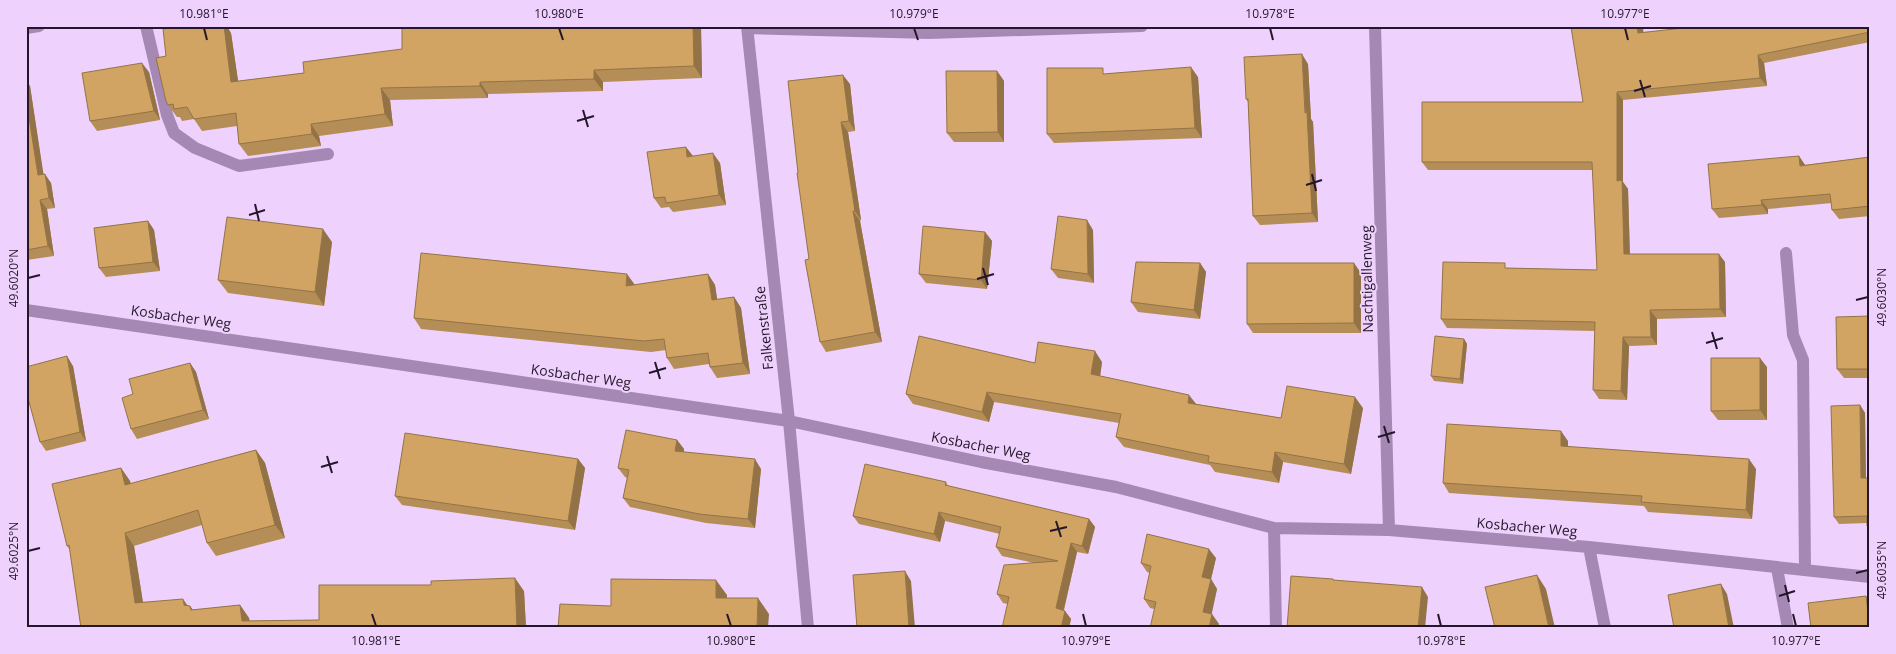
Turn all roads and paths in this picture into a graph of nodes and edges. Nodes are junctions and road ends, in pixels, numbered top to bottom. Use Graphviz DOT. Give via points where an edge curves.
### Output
graph roads {
  1 [pos="39,26"];
  2 [pos="146,26"];
  3 [pos="1142,26"];
  4 [pos="1375,26"];
  5 [pos="747,27"];
  6 [pos="26,28"];
  7 [pos="328,154"];
  8 [pos="1786,253"];
  9 [pos="26,310"];
  10 [pos="789,422"];
  11 [pos="1274,528"];
  12 [pos="1388,530"];
  13 [pos="1589,547"];
  14 [pos="1777,568"];
  15 [pos="1805,570"];
  16 [pos="1870,576"];
  17 [pos="808,628"];
  18 [pos="1276,628"];
  19 [pos="1605,628"];
  20 [pos="1788,628"];
  1 -- 6 [label="street"];
  2 -- 7 [label="street" via="174,133 195,148 239,166"];
  3 -- 5 [label="street" via="929,33"];
  4 -- 12 [label="street, Nachtigallenweg"];
  5 -- 10 [label="street, Falkenstraße"];
  8 -- 15 [label="street" via="1793,335 1803,360"];
  9 -- 10 [label="street, Kosbacher Weg"];
  10 -- 11 [label="street, Kosbacher Weg" via="1116,487"];
  10 -- 17 [label="street, Falkenstraße"];
  11 -- 12 [label="street, Kosbacher Weg"];
  11 -- 18 [label="street"];
  12 -- 13 [label="street, Kosbacher Weg"];
  13 -- 14 [label="street, Kosbacher Weg"];
  13 -- 19 [label="street"];
  14 -- 15 [label="street, Kosbacher Weg"];
  14 -- 20 [label="street"];
  15 -- 16 [label="street, Kosbacher Weg"];
}
